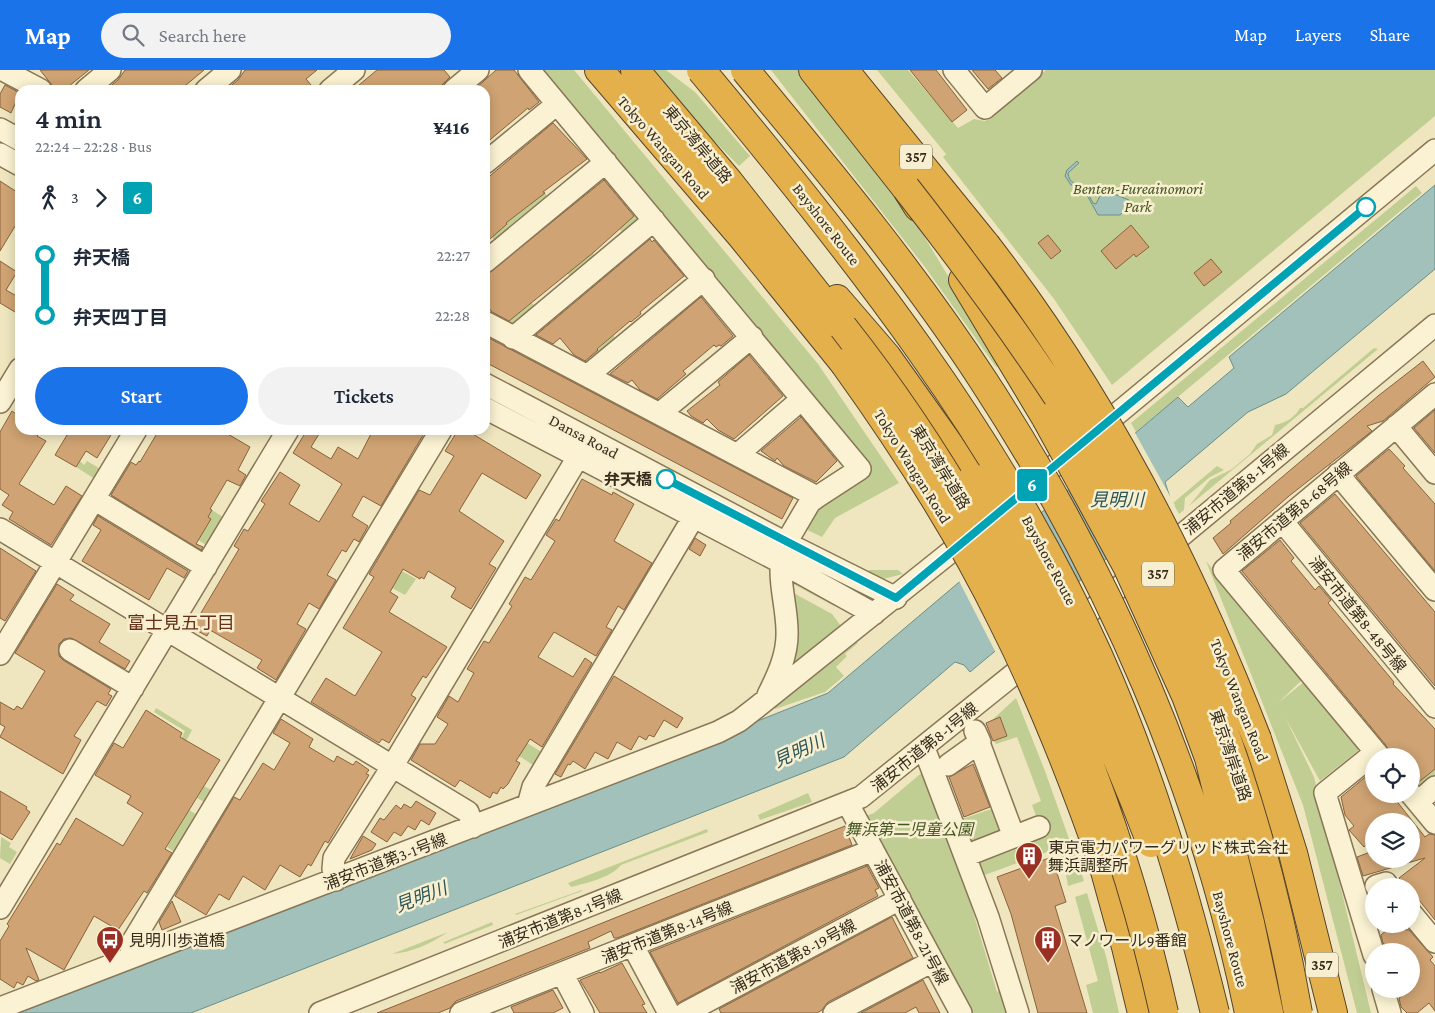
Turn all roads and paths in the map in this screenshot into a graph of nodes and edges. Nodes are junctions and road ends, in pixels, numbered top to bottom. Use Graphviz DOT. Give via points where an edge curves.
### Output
graph roads {
  1 [pos="3,70"];
  2 [pos="110,70"];
  3 [pos="230,70"];
  4 [pos="354,70"];
  5 [pos="478,70"];
  6 [pos="529,70"];
  7 [pos="598,70"];
  8 [pos="635,70"];
  9 [pos="701,70"];
  10 [pos="745,70"];
  11 [pos="954,70"];
  12 [pos="1030,70"];
  13 [pos="827,74"];
  14 [pos="32,85"];
  15 [pos="92,85"];
  16 [pos="212,85"];
  17 [pos="336,85"];
  18 [pos="460,85"];
  19 [pos="557,104"];
  20 [pos="0,129"];
  21 [pos="15,137"];
  22 [pos="1435,150"];
  23 [pos="0,154"];
  24 [pos="490,159"];
  25 [pos="15,162"];
  26 [pos="606,162"];
  27 [pos="906,188"];
  28 [pos="654,220"];
  29 [pos="490,258"];
  30 [pos="704,279"];
  31 [pos="849,322"];
  32 [pos="490,325"];
  33 [pos="1431,336"];
  34 [pos="752,337"];
  35 [pos="513,338"];
  36 [pos="587,376"];
  37 [pos="15,377"];
  38 [pos="490,387"];
  39 [pos="1435,394"];
  40 [pos="802,399"];
  41 [pos="0,402"];
  42 [pos="490,411"];
  43 [pos="659,414"];
  44 [pos="1396,426"];
  45 [pos="133,435"];
  46 [pos="285,435"];
  47 [pos="438,435"];
  48 [pos="737,455"];
  49 [pos="578,457"];
  50 [pos="1435,473"];
  51 [pos="1338,474"];
  52 [pos="817,497"];
  53 [pos="94,499"];
  54 [pos="693,518"];
  55 [pos="1282,521"];
  56 [pos="0,529"];
  57 [pos="785,553"];
  58 [pos="56,562"];
  59 [pos="206,567"];
  60 [pos="1435,590"];
  61 [pos="896,598"];
  62 [pos="874,614"];
  63 [pos="168,630"];
  64 [pos="70,650"];
  65 [pos="0,654"];
  66 [pos="133,688"];
  67 [pos="280,699"];
  68 [pos="764,702"];
  69 [pos="1435,707"];
  70 [pos="966,713"];
  71 [pos="979,743"];
  72 [pos="924,748"];
  73 [pos="1373,748"];
  74 [pos="1365,764"];
  75 [pos="948,765"];
  76 [pos="392,767"];
  77 [pos="1435,787"];
  78 [pos="1420,795"];
  79 [pos="1419,803"];
  80 [pos="848,804"];
  81 [pos="528,805"];
  82 [pos="1435,823"];
  83 [pos="473,827"];
  84 [pos="1039,827"];
  85 [pos="1014,837"];
  86 [pos="873,850"];
  87 [pos="965,856"];
  88 [pos="336,880"];
  89 [pos="1365,881"];
  90 [pos="900,899"];
  91 [pos="0,908"];
  92 [pos="1420,924"];
  93 [pos="1196,936"];
  94 [pos="1435,942"];
  95 [pos="633,946"];
  96 [pos="130,958"];
  97 [pos="933,961"];
  98 [pos="562,973"];
  99 [pos="1386,998"];
  100 [pos="497,1007"];
  101 [pos="0,1008"];
  102 [pos="320,1013"];
  103 [pos="461,1013"];
  104 [pos="583,1013"];
  105 [pos="669,1013"];
  106 [pos="685,1013"];
  107 [pos="834,1013"];
  108 [pos="961,1013"];
  109 [pos="1018,1013"];
  110 [pos="1142,1013"];
  111 [pos="1164,1013"];
  112 [pos="1215,1013"];
  113 [pos="1249,1013"];
  114 [pos="1269,1013"];
  115 [pos="1298,1013"];
  116 [pos="1333,1013"];
  117 [pos="1390,1013"];
  1 -- 14 [label="street"];
  2 -- 15 [label="street"];
  3 -- 16 [label="street"];
  4 -- 17 [label="street"];
  5 -- 18 [label="street"];
  6 -- 19 [label="street"];
  7 -- 110 [label="highway, Tokyo Wangan Road, bridge" via="743,238 844,363 920,474 1002,619 1044,712 1102,864"];
  8 -- 31 [label="highway, 東京湾岸道路" via="775,239"];
  9 -- 93 [label="highway, Bayshore Route, bridge" via="882,294 954,397 1024,511 1081,620 1133,739"];
  10 -- 113 [label="highway, Bayshore Route, bridge" via="850,199 935,311 1022,440 1078,539 1138,665 1179,768 1229,928"];
  11 -- 12 [label="street" via="985,108"];
  13 -- 27 [label="highway, 東京湾岸道路 / 357"];
  13 -- 116 [label="highway, Tokyo Wangan Road / 357, bridge" via="986,245 1056,343 1146,493 1204,611 1257,739 1294,853"];
  19 -- 24 [label="street"];
  19 -- 26 [label="street"];
  20 -- 21 [label="street"];
  22 -- 61 [label="street, 浦安市道第3-1号線"];
  23 -- 25 [label="street"];
  26 -- 28 [label="street"];
  26 -- 29 [label="street"];
  27 -- 114 [label="highway, bridge" via="1083,483 1168,652 1209,758"];
  27 -- 115 [label="highway, 東京湾岸道路 / 357, bridge" via="992,302 1063,405 1122,503 1174,606 1216,709 1254,822 1277,910"];
  28 -- 30 [label="street"];
  28 -- 35 [label="street"];
  30 -- 34 [label="street"];
  30 -- 36 [label="street"];
  31 -- 93 [label="highway, bridge" via="940,430 1012,542 1077,671 1174,899"];
  31 -- 111 [label="highway, 東京湾岸道路, bridge" via="990,549 1037,645 1105,806 1141,920"];
  32 -- 35 [label="street"];
  33 -- 70 [label="street, 浦安市道第8-1号線"];
  34 -- 40 [label="street"];
  34 -- 43 [label="street"];
  35 -- 36 [label="street"];
  36 -- 43 [label="street"];
  37 -- 41 [label="street"];
  38 -- 57 [label="street, Dansa Road"];
  39 -- 44 [label="street, 浦安市道第8-68号線"];
  40 -- 48 [label="street"];
  40 -- 52 [label="street" via="860,469"];
  42 -- 49 [label="street, Dansa Road"];
  43 -- 48 [label="street"];
  44 -- 50 [label="street"];
  44 -- 51 [label="street, 浦安市道第8-68号線"];
  45 -- 53 [label="street"];
  46 -- 59 [label="street"];
  47 -- 67 [label="street"];
  48 -- 52 [label="street"];
  49 -- 54 [label="street, Dansa Road"];
  49 -- 76 [label="street"];
  51 -- 55 [label="street, 浦安市道第8-68号線"];
  51 -- 60 [label="street"];
  52 -- 57 [label="street" via="810,502"];
  53 -- 58 [label="street"];
  53 -- 59 [label="street"];
  54 -- 57 [label="street, Dansa Road"];
  54 -- 81 [label="street" via="533,787"];
  55 -- 69 [label="street, 浦安市道第8-48号線"];
  55 -- 73 [label="street, 浦安市道第8-68号線" via="1224,570"];
  56 -- 58 [label="street"];
  57 -- 61 [label="street, Dansa Road"];
  57 -- 62 [label="street, Dansa Road"];
  57 -- 68 [label="street" via="781,572 786,644 780,670"];
  58 -- 63 [label="street"];
  58 -- 65 [label="street"];
  59 -- 63 [label="street"];
  61 -- 62 [label="street, 浦安市道第3-1号線"];
  62 -- 68 [label="street, 浦安市道第3-1号線"];
  63 -- 66 [label="street"];
  63 -- 67 [label="street"];
  64 -- 66 [label="street"];
  66 -- 91 [label="street"];
  67 -- 76 [label="street"];
  67 -- 96 [label="street" via="133,941"];
  68 -- 81 [label="street, 浦安市道第3-1号線" via="718,732"];
  70 -- 71 [label="street"];
  70 -- 72 [label="street, 浦安市道第8-1号線"];
  71 -- 75 [label="street"];
  71 -- 85 [label="street"];
  72 -- 80 [label="street, 浦安市道第8-1号線"];
  72 -- 87 [label="street"];
  74 -- 89 [label="street" via="1325,794"];
  76 -- 83 [label="street" via="468,812"];
  76 -- 88 [label="street" via="334,858"];
  77 -- 78 [label="street"];
  79 -- 82 [label="street"];
  80 -- 86 [label="street, 浦安市道第8-21号線"];
  80 -- 102 [label="street, 浦安市道第8-1号線"];
  81 -- 83 [label="street, 浦安市道第3-1号線"];
  83 -- 88 [label="street, 浦安市道第3-1号線"];
  84 -- 85 [label="street"];
  85 -- 87 [label="street"];
  86 -- 90 [label="street, 浦安市道第8-21号線"];
  86 -- 95 [label="street, 浦安市道第8-14号線"];
  87 -- 109 [label="street"];
  88 -- 96 [label="street, 浦安市道第3-1号線"];
  90 -- 97 [label="street, 浦安市道第8-21号線"];
  90 -- 106 [label="street, 浦安市道第8-19号線"];
  92 -- 94 [label="street"];
  93 -- 112 [label="highway, Bayshore Route, bridge"];
  95 -- 98 [label="street, 浦安市道第8-14号線"];
  95 -- 105 [label="street"];
  96 -- 101 [label="street, 浦安市道第3-1号線"];
  97 -- 107 [label="street"];
  97 -- 108 [label="street, 浦安市道第8-21号線"];
  98 -- 100 [label="street, 浦安市道第8-14号線"];
  98 -- 104 [label="street"];
  99 -- 117 [label="street"];
  100 -- 103 [label="street, 浦安市道第8-14号線"];
}
